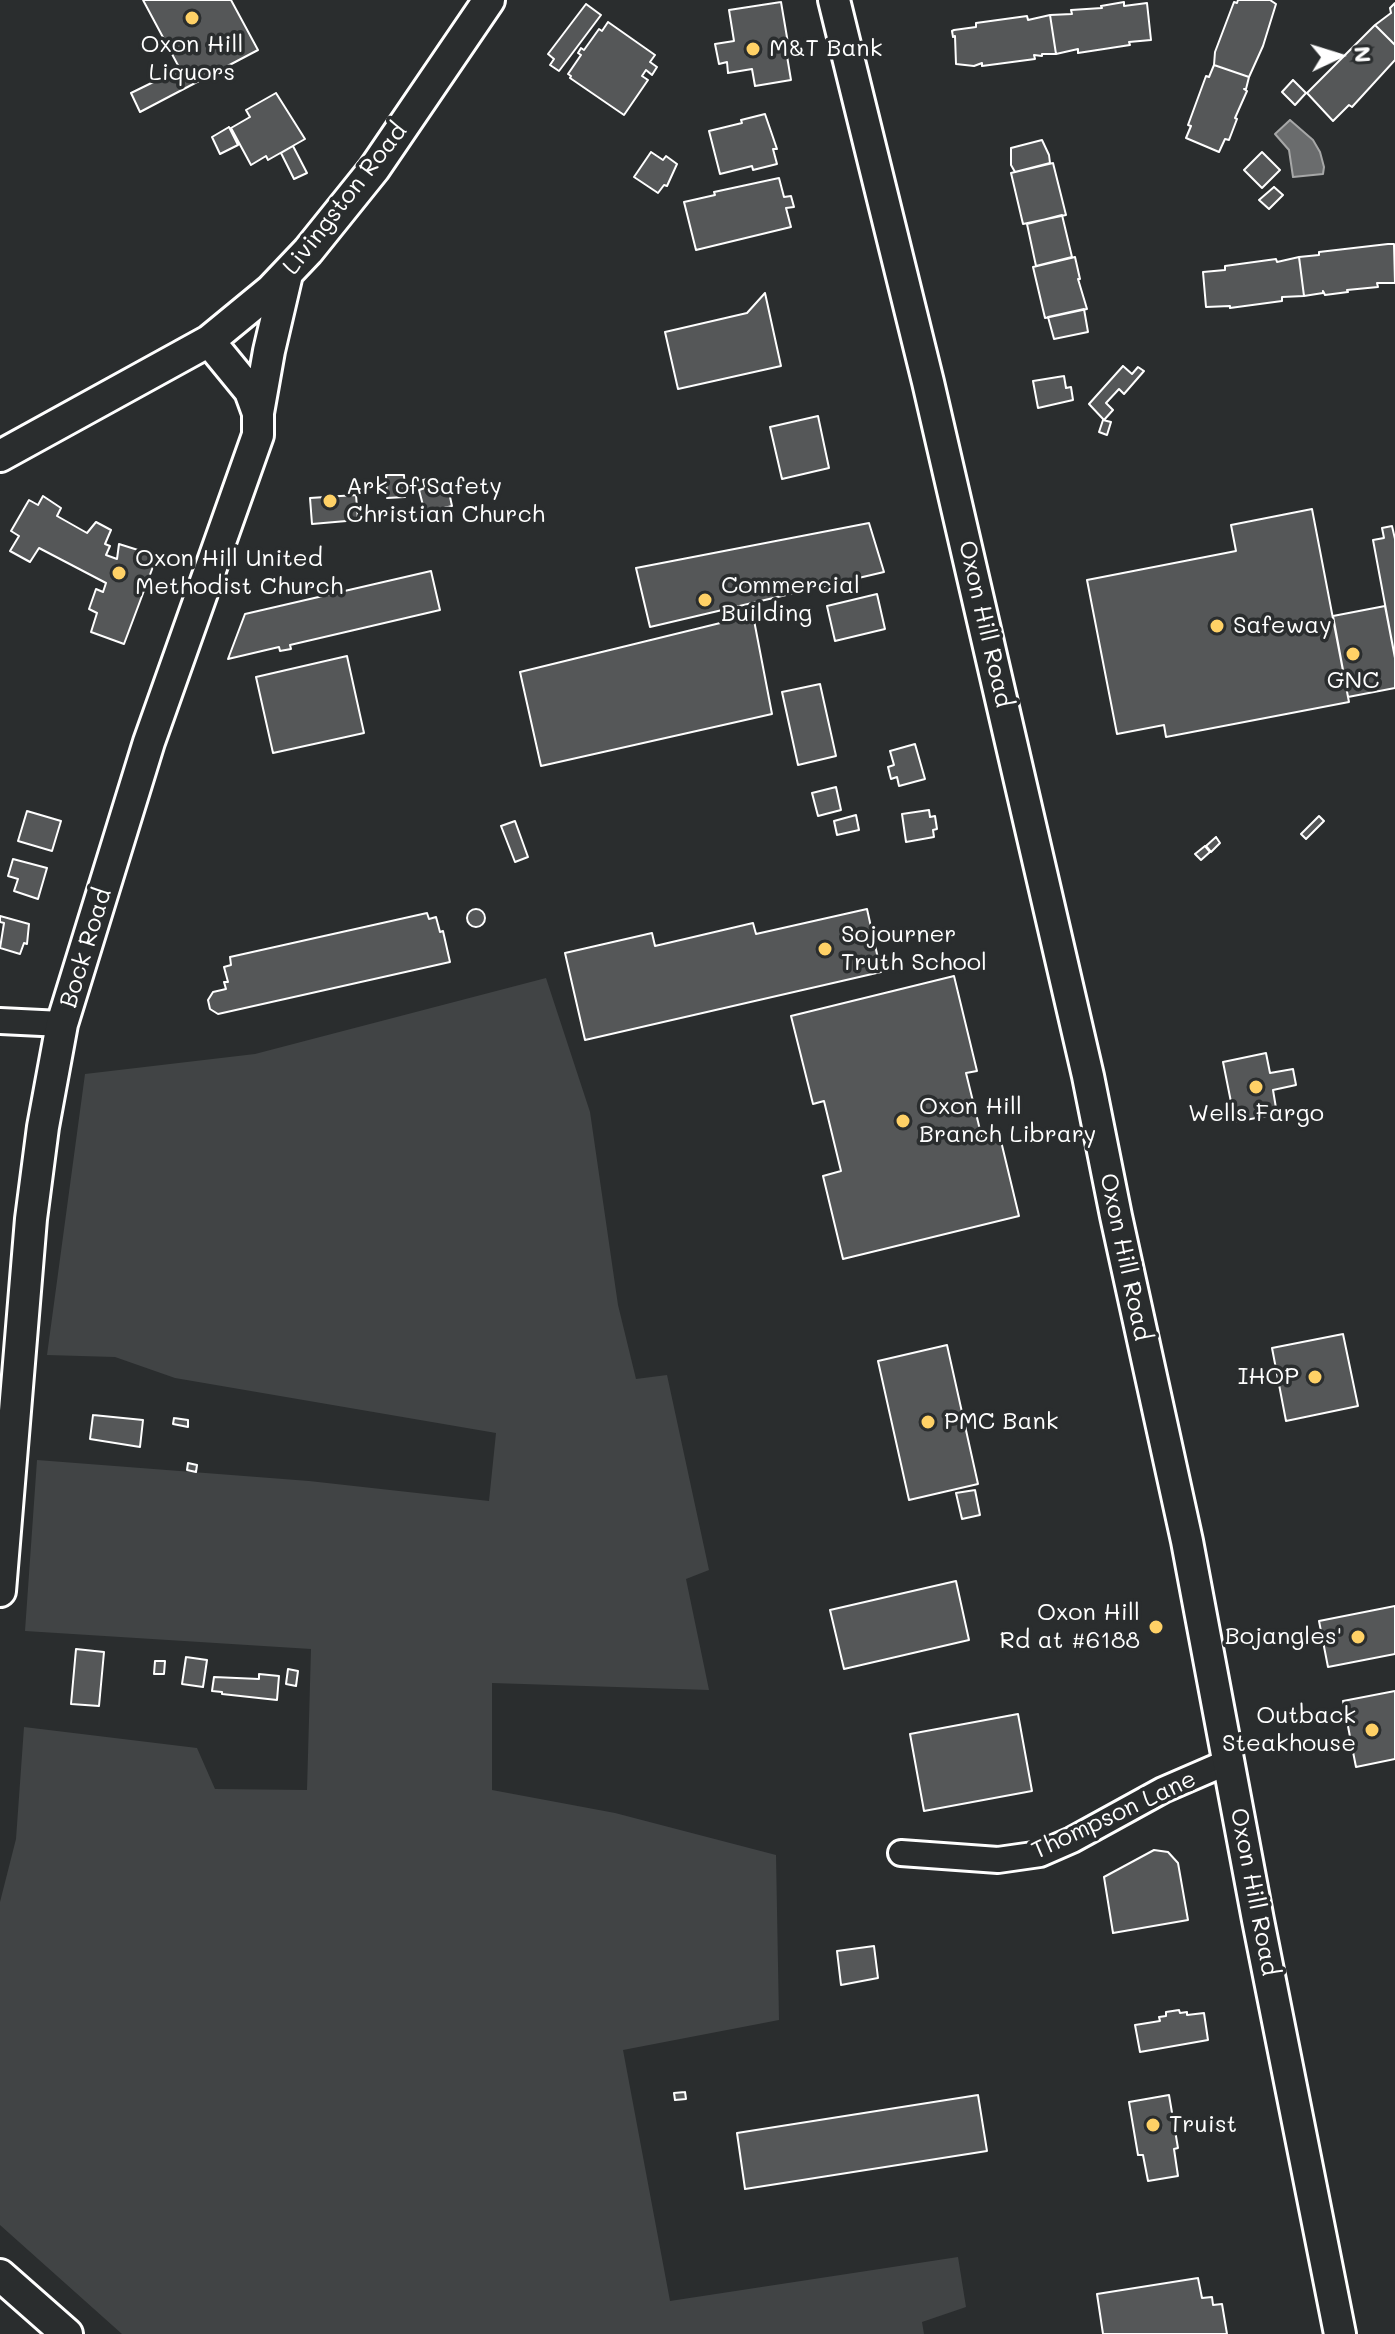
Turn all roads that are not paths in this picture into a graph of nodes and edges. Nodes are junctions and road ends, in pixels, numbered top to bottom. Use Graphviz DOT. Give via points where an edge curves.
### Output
graph roads {
  1 [pos="489,0"];
  2 [pos="834,0"];
  3 [pos="287,273"];
  4 [pos="209,341"];
  5 [pos="258,413"];
  6 [pos="0,456"];
  7 [pos="0,1021"];
  8 [pos="62,1024"];
  9 [pos="1,1579"];
  10 [pos="1230,1761"];
  11 [pos="901,1853"];
  12 [pos="0,2275"];
  13 [pos="67,2334"];
  14 [pos="1340,2334"];
  1 -- 3 [label="main road, Livingston Road" via="374,169"];
  2 -- 10 [label="main road, Oxon Hill Road" via="1088,1076"];
  3 -- 4 [label="main road, Livingston Road"];
  3 -- 5 [label="main road, Bock Road"];
  4 -- 5 [label="main road" via="250,391"];
  4 -- 6 [label="main road, Livingston Road"];
  5 -- 8 [label="main road, Bock Road" via="258,435 149,742"];
  7 -- 8 [label="street"];
  8 -- 9 [label="main road, Bock Road" via="31,1219"];
  10 -- 11 [label="street, Thompson Lane" via="1040,1854 998,1860"];
  10 -- 14 [label="main road, Oxon Hill Road"];
  12 -- 13 [label="main road"];
}
